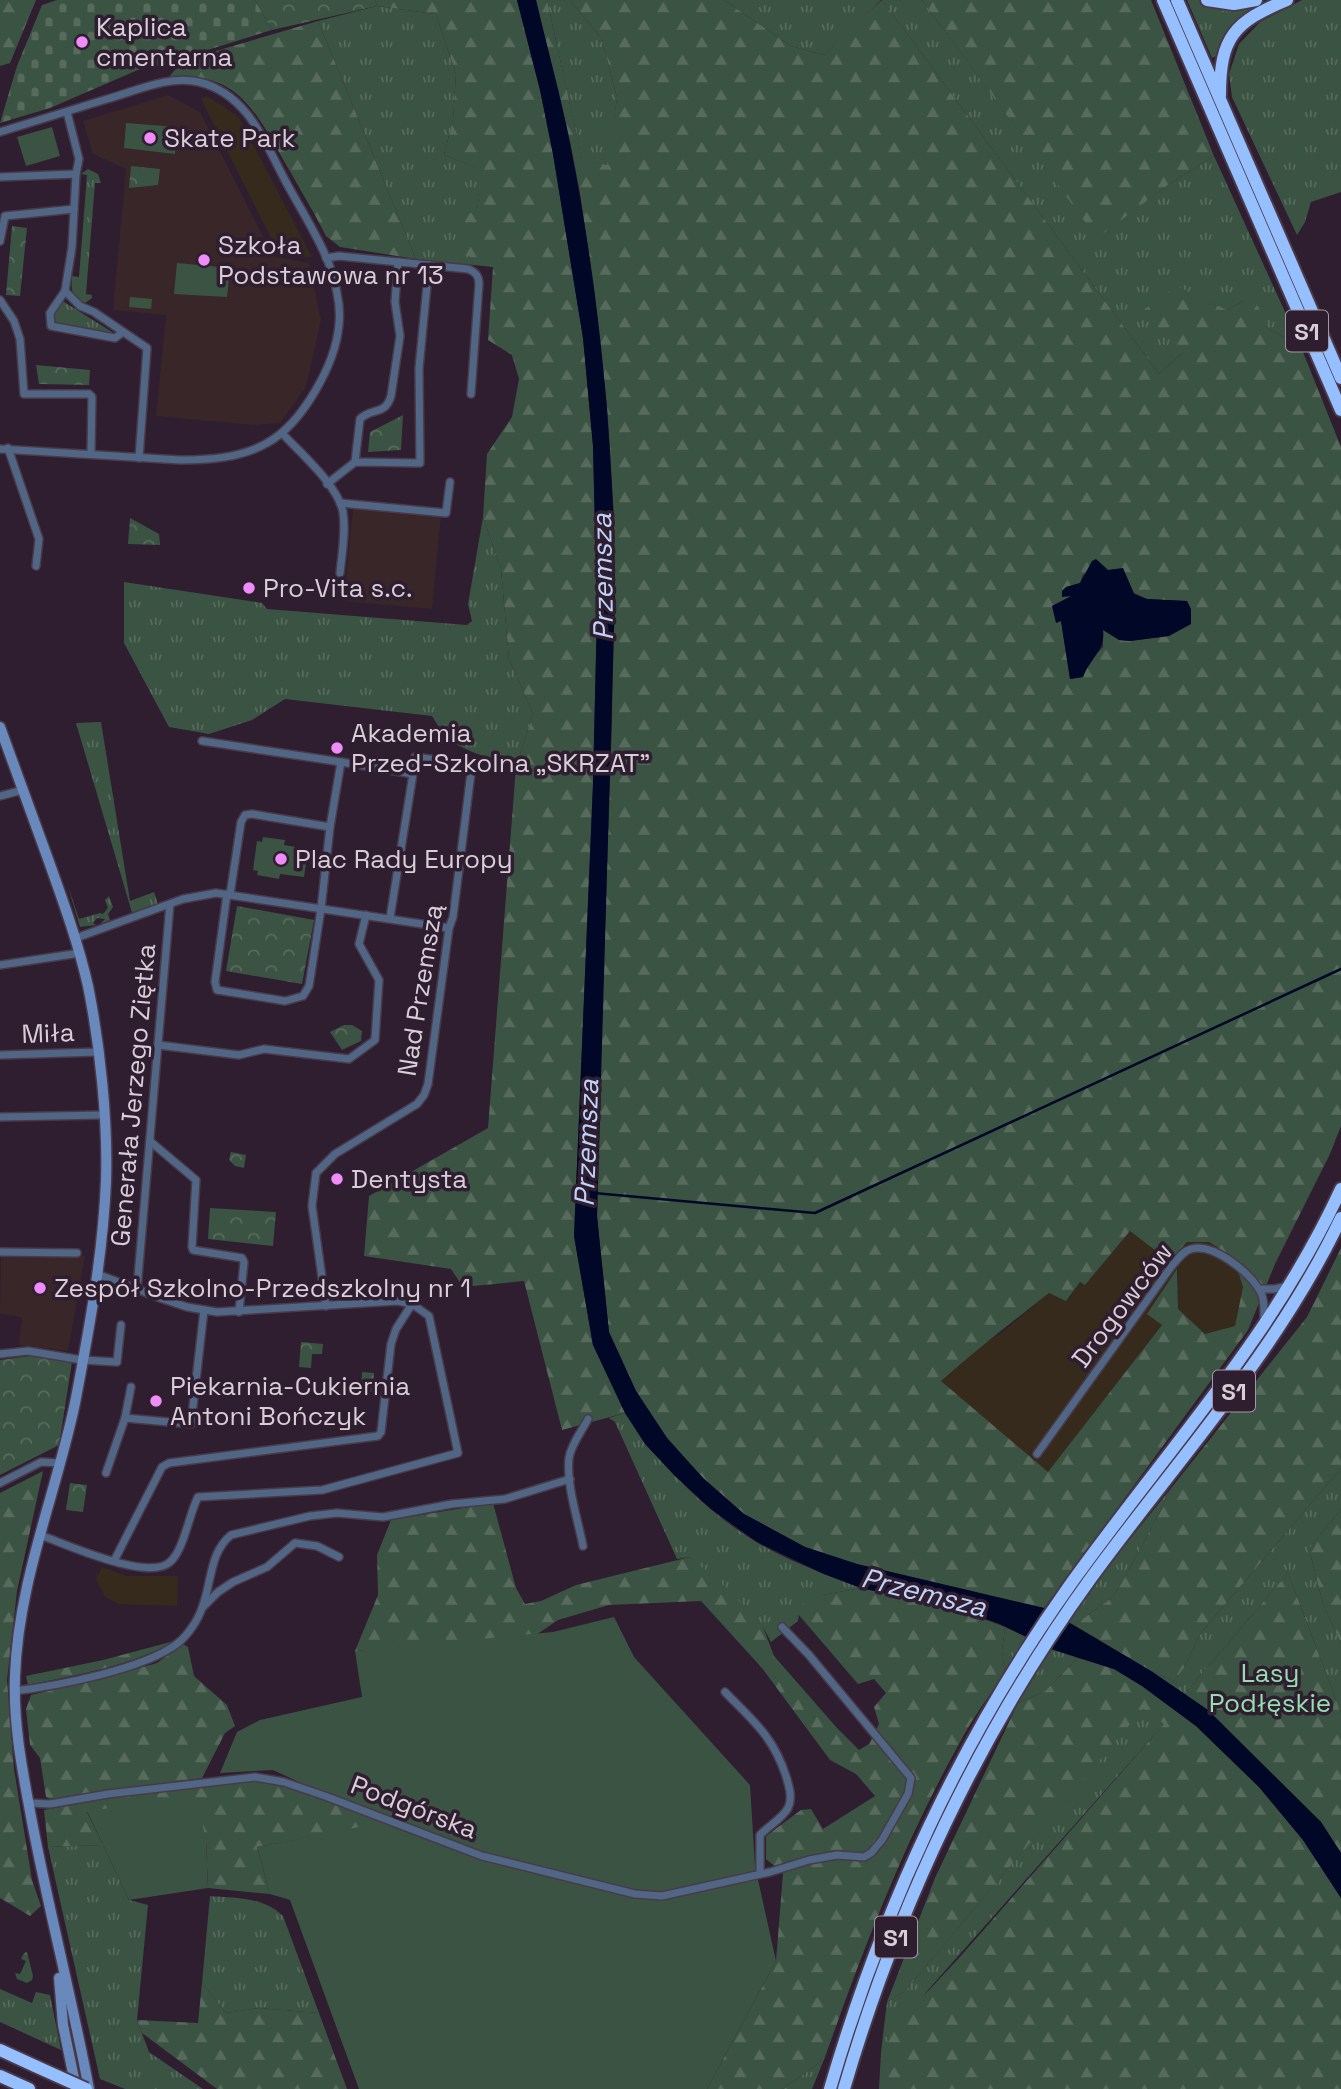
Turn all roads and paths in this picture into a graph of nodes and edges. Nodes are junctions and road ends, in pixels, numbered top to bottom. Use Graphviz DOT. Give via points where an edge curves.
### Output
graph roads {
  1 [pos="1163,0"];
  2 [pos="1177,0"];
  3 [pos="1207,0"];
  4 [pos="1256,0"];
  5 [pos="1287,0"];
  6 [pos="1220,102"];
  7 [pos="67,112"];
  8 [pos="0,131"];
  9 [pos="76,174"];
  10 [pos="0,177"];
  11 [pos="74,209"];
  12 [pos="3,215"];
  13 [pos="0,241"];
  14 [pos="326,258"];
  15 [pos="398,262"];
  16 [pos="429,265"];
  17 [pos="65,290"];
  18 [pos="1,303"];
  19 [pos="123,332"];
  20 [pos="1341,378"];
  21 [pos="471,394"];
  22 [pos="1341,410"];
  23 [pos="282,433"];
  24 [pos="2,448"];
  25 [pos="91,454"];
  26 [pos="139,458"];
  27 [pos="355,462"];
  28 [pos="450,482"];
  29 [pos="327,484"];
  30 [pos="340,503"];
  31 [pos="36,566"];
  32 [pos="340,573"];
  33 [pos="0,727"];
  34 [pos="202,741"];
  35 [pos="341,762"];
  36 [pos="412,774"];
  37 [pos="23,790"];
  38 [pos="0,796"];
  39 [pos="330,827"];
  40 [pos="229,895"];
  41 [pos="170,904"];
  42 [pos="321,909"];
  43 [pos="366,915"];
  44 [pos="390,918"];
  45 [pos="449,928"];
  46 [pos="76,938"];
  47 [pos="80,953"];
  48 [pos="0,965"];
  49 [pos="158,1045"];
  50 [pos="98,1052"];
  51 [pos="0,1055"];
  52 [pos="103,1115"];
  53 [pos="0,1117"];
  54 [pos="151,1142"];
  55 [pos="1341,1189"];
  56 [pos="1341,1218"];
  57 [pos="0,1252"];
  58 [pos="77,1253"];
  59 [pos="97,1275"];
  60 [pos="1291,1285"];
  61 [pos="137,1289"];
  62 [pos="1259,1289"];
  63 [pos="412,1304"];
  64 [pos="326,1306"];
  65 [pos="204,1310"];
  66 [pos="239,1312"];
  67 [pos="121,1325"];
  68 [pos="1265,1326"];
  69 [pos="0,1354"];
  70 [pos="82,1360"];
  71 [pos="131,1387"];
  72 [pos="125,1418"];
  73 [pos="588,1419"];
  74 [pos="1037,1454"];
  75 [pos="61,1463"];
  76 [pos="106,1473"];
  77 [pos="570,1479"];
  78 [pos="0,1483"];
  79 [pos="40,1535"];
  80 [pos="583,1546"];
  81 [pos="339,1557"];
  82 [pos="114,1561"];
  83 [pos="203,1608"];
  84 [pos="782,1627"];
  85 [pos="1022,1670"];
  86 [pos="14,1691"];
  87 [pos="725,1692"];
  88 [pos="29,1803"];
  89 [pos="760,1873"];
  90 [pos="55,1933"];
  91 [pos="0,2050"];
  92 [pos="844,2065"];
  93 [pos="0,2076"];
  94 [pos="29,2089"];
  95 [pos="76,2089"];
  96 [pos="88,2089"];
  97 [pos="821,2089"];
  98 [pos="830,2089"];
  99 [pos="844,2089"];
  100 [pos="852,2089"];
  1 -- 22 [label="highway, S1"];
  2 -- 6 [label="highway, S1"];
  3 -- 4 [label="highway" via="1234,4"];
  5 -- 6 [label="highway" via="1248,19 1230,40 1221,66"];
  6 -- 20 [label="highway, S1"];
  7 -- 8 [label="street"];
  7 -- 9 [label="street" via="79,159"];
  7 -- 14 [label="street" via="165,82 199,82 221,91 252,119"];
  9 -- 10 [label="street"];
  9 -- 11 [label="street"];
  11 -- 12 [label="street"];
  11 -- 17 [label="street"];
  12 -- 13 [label="street"];
  14 -- 15 [label="street"];
  14 -- 23 [label="street" via="337,290 339,324 334,350 304,407"];
  15 -- 16 [label="street"];
  15 -- 27 [label="street" via="395,302 400,337 391,396 383,409 360,419"];
  16 -- 21 [label="street" via="468,269 479,278"];
  16 -- 27 [label="street" via="419,368 420,463"];
  17 -- 19 [label="street" via="80,306"];
  17 -- 19 [label="street" via="50,313 51,326 115,338"];
  18 -- 25 [label="street" via="20,339 24,394 92,397"];
  19 -- 26 [label="street" via="147,348 148,355"];
  23 -- 26 [label="street" via="230,456"];
  23 -- 29 [label="street"];
  24 -- 25 [label="street"];
  24 -- 31 [label="street" via="39,539"];
  25 -- 26 [label="street"];
  27 -- 29 [label="street"];
  28 -- 30 [label="street" via="446,513"];
  29 -- 30 [label="street"];
  30 -- 32 [label="street" via="344,530"];
  33 -- 37 [label="main road, Generała Jerzego Ziętka"];
  34 -- 35 [label="street"];
  35 -- 36 [label="street"];
  35 -- 39 [label="street"];
  36 -- 44 [label="street"];
  36 -- 45 [label="street, Nad Przemszą" via="415,757 472,765"];
  37 -- 38 [label="street"];
  37 -- 46 [label="main road, Generała Jerzego Ziętka"];
  39 -- 40 [label="street" via="245,815"];
  39 -- 42 [label="street"];
  40 -- 41 [label="street" via="212,894"];
  40 -- 42 [label="street"];
  40 -- 42 [label="street" via="215,982 217,989 244,996 285,1001 303,996 309,986"];
  41 -- 46 [label="street"];
  41 -- 49 [label="street, Generała Jerzego Ziętka"];
  42 -- 43 [label="street"];
  43 -- 44 [label="street"];
  43 -- 49 [label="street" via="359,944 379,980 375,1040 349,1059 264,1049 239,1055"];
  44 -- 45 [label="street"];
  45 -- 64 [label="street, Nad Przemszą" via="424,1095 406,1112 335,1154 316,1173 312,1206"];
  46 -- 47 [label="main road, Generała Jerzego Ziętka"];
  47 -- 48 [label="street"];
  47 -- 50 [label="main road, Generała Jerzego Ziętka"];
  49 -- 54 [label="street, Generała Jerzego Ziętka"];
  50 -- 51 [label="street, Miła"];
  50 -- 52 [label="main road, Generała Jerzego Ziętka"];
  52 -- 53 [label="street, Generała Jerzego Ziętka"];
  52 -- 59 [label="main road, Generała Jerzego Ziętka" via="106,1176"];
  54 -- 61 [label="street, Generała Jerzego Ziętka"];
  54 -- 66 [label="street" via="196,1180 193,1250 242,1258"];
  55 -- 60 [label="highway, S1"];
  56 -- 85 [label="highway, S1" via="1264,1351"];
  57 -- 58 [label="street, Generała Jerzego Ziętka"];
  59 -- 61 [label="street"];
  59 -- 70 [label="main road, Generała Jerzego Ziętka"];
  60 -- 62 [label="street"];
  60 -- 68 [label="highway, S1"];
  61 -- 65 [label="street"];
  62 -- 68 [label="street"];
  62 -- 74 [label="street, Drogowców" via="1215,1251 1190,1249 1181,1255"];
  63 -- 64 [label="street" via="383,1301"];
  63 -- 82 [label="street" via="391,1343 378,1436 162,1466"];
  63 -- 82 [label="street" via="429,1316 458,1453 322,1490 198,1497 169,1563 158,1569"];
  64 -- 66 [label="street"];
  65 -- 66 [label="street"];
  65 -- 72 [label="street" via="191,1424"];
  67 -- 70 [label="street" via="117,1362"];
  68 -- 85 [label="highway, S1" via="1041,1628"];
  69 -- 70 [label="street" via="29,1351"];
  70 -- 75 [label="main road, Generała Jerzego Ziętka"];
  71 -- 72 [label="street"];
  72 -- 76 [label="street"];
  73 -- 77 [label="street" via="572,1447"];
  75 -- 78 [label="street" via="41,1462"];
  75 -- 79 [label="main road, Generała Jerzego Ziętka"];
  77 -- 80 [label="street"];
  77 -- 83 [label="street" via="505,1499 391,1517 310,1516 231,1535 221,1543"];
  79 -- 82 [label="street"];
  79 -- 86 [label="main road, Generała Jerzego Ziętka" via="24,1598"];
  81 -- 83 [label="street" via="317,1546 295,1543 268,1567 218,1592"];
  83 -- 86 [label="street" via="186,1635 156,1658"];
  84 -- 89 [label="street, Podgórska" via="911,1778 908,1794 871,1853 823,1857"];
  85 -- 92 [label="highway, S1" via="926,1866"];
  86 -- 88 [label="main road, Generała Jerzego Ziętka"];
  87 -- 89 [label="street" via="770,1739 790,1796 785,1814 760,1835"];
  88 -- 89 [label="street, Podgórska" via="255,1777 325,1796 482,1856 635,1894 662,1896"];
  88 -- 90 [label="main road, Generała Jerzego Ziętka"];
  90 -- 95 [label="main road"];
  90 -- 96 [label="main road"];
  91 -- 96 [label="highway, bridge"];
  92 -- 97 [label="highway"];
  92 -- 98 [label="highway, S1"];
  92 -- 99 [label="highway, S1"];
  92 -- 100 [label="highway"];
  93 -- 94 [label="highway"];
}
